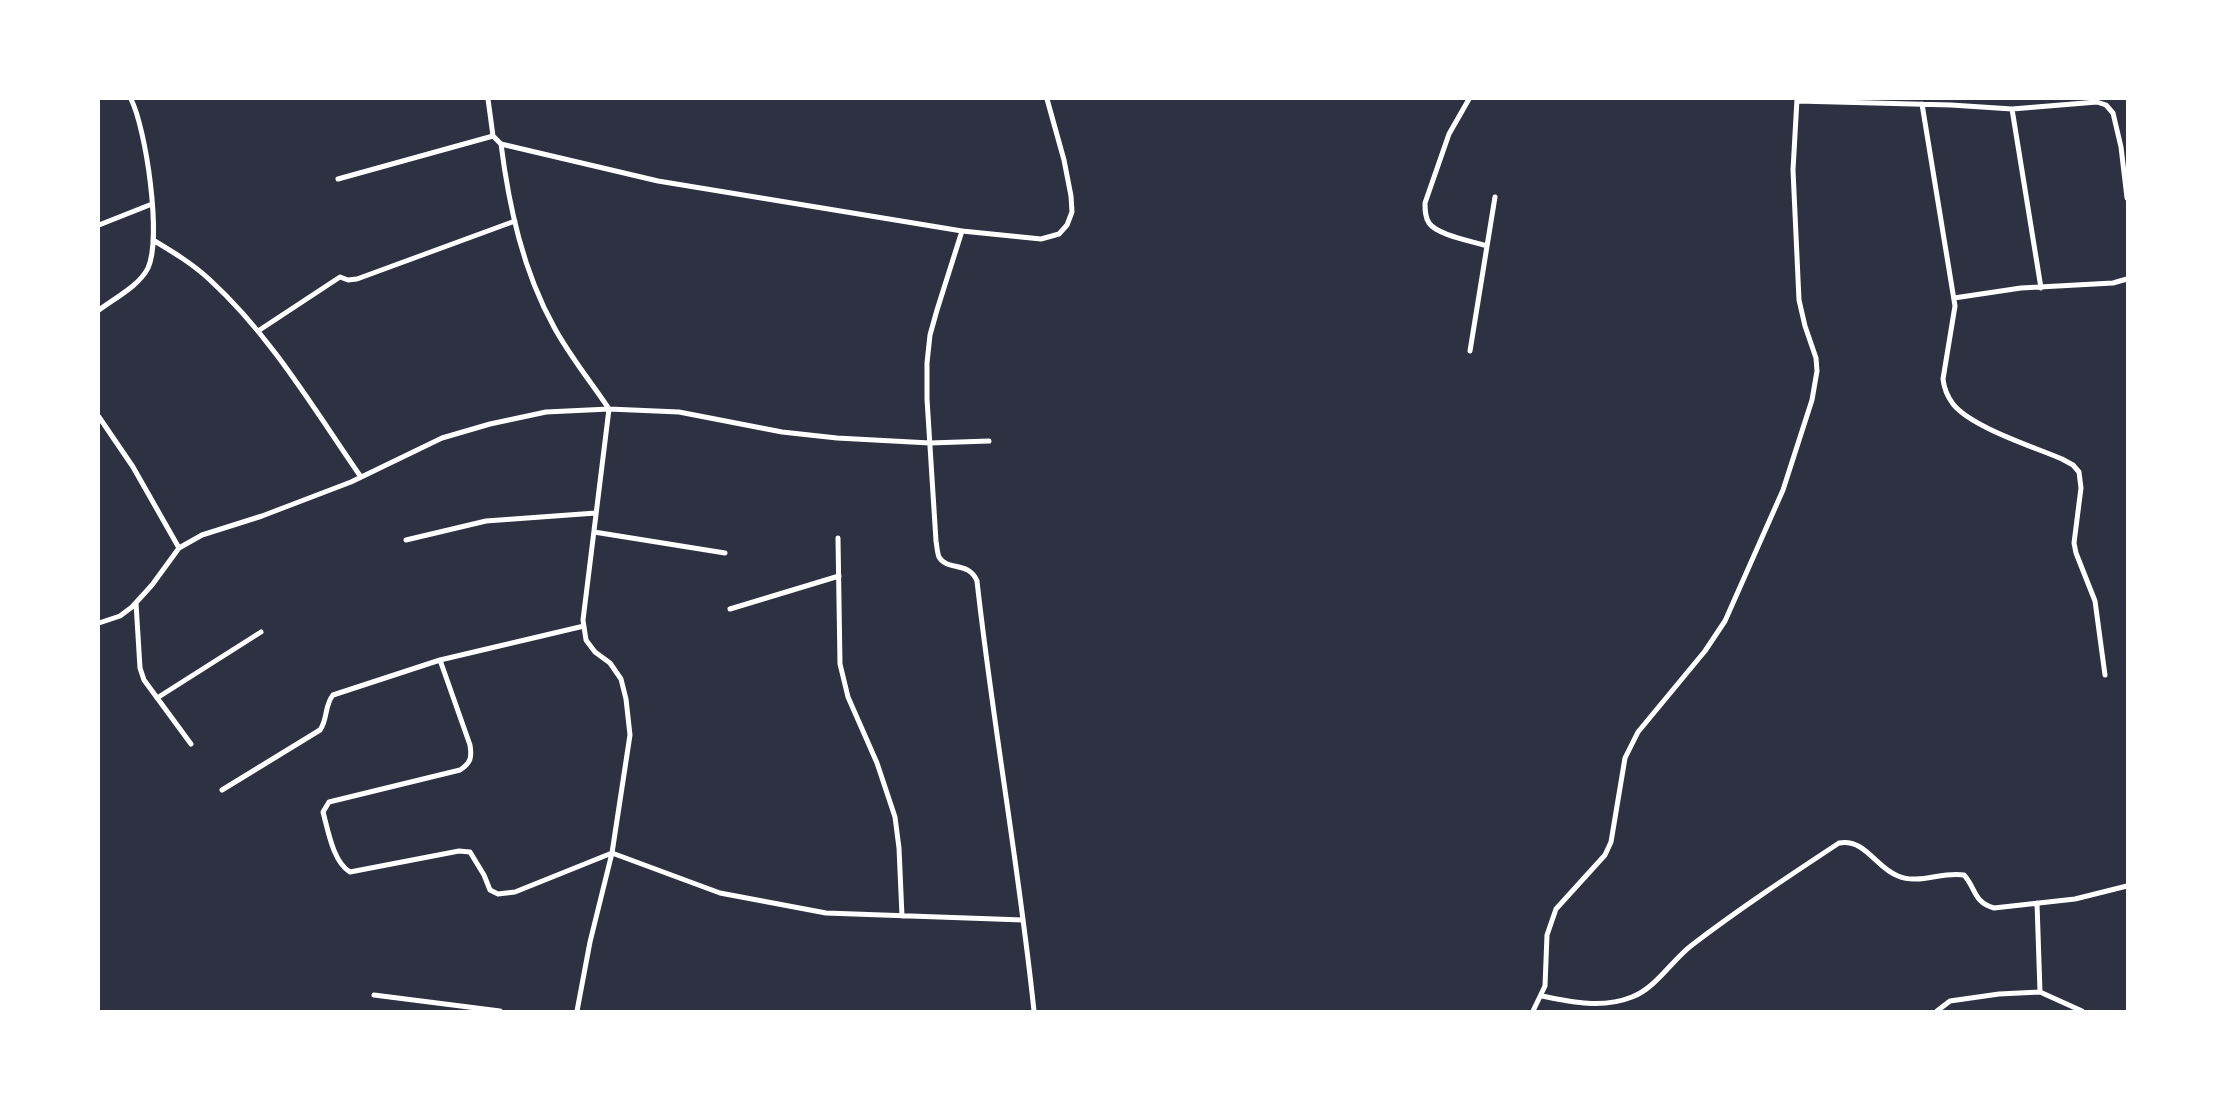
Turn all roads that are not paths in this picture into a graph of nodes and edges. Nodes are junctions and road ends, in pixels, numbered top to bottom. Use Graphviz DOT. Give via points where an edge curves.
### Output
graph roads {
  1 [pos="132,99"];
  2 [pos="488,99"];
  3 [pos="1047,99"];
  4 [pos="1469,99"];
  5 [pos="1797,100"];
  6 [pos="2106,102"];
  7 [pos="1922,104"];
  8 [pos="2012,109"];
  9 [pos="493,136"];
  10 [pos="500,144"];
  11 [pos="338,179"];
  12 [pos="1495,198"];
  13 [pos="2127,198"];
  14 [pos="152,204"];
  15 [pos="515,221"];
  16 [pos="99,225"];
  17 [pos="962,231"];
  18 [pos="153,240"];
  19 [pos="1487,246"];
  20 [pos="2127,279"];
  21 [pos="2041,288"];
  22 [pos="1954,298"];
  23 [pos="99,310"];
  24 [pos="258,332"];
  25 [pos="1470,351"];
  26 [pos="609,409"];
  27 [pos="99,418"];
  28 [pos="989,441"];
  29 [pos="930,443"];
  30 [pos="361,477"];
  31 [pos="596,513"];
  32 [pos="594,532"];
  33 [pos="838,538"];
  34 [pos="406,540"];
  35 [pos="179,548"];
  36 [pos="725,553"];
  37 [pos="839,576"];
  38 [pos="136,603"];
  39 [pos="730,609"];
  40 [pos="99,623"];
  41 [pos="584,626"];
  42 [pos="262,632"];
  43 [pos="440,660"];
  44 [pos="2105,675"];
  45 [pos="157,698"];
  46 [pos="191,744"];
  47 [pos="222,790"];
  48 [pos="612,854"];
  49 [pos="2127,886"];
  50 [pos="2037,902"];
  51 [pos="902,916"];
  52 [pos="1023,920"];
  53 [pos="2040,992"];
  54 [pos="374,995"];
  55 [pos="1542,996"];
  56 [pos="500,1011"];
  57 [pos="577,1011"];
  58 [pos="1034,1011"];
  59 [pos="1533,1011"];
  60 [pos="1937,1011"];
  61 [pos="2082,1011"];
  1 -- 14 [label="street" via="144,142"];
  2 -- 9 [label="street"];
  3 -- 17 [label="street" via="1072,196 1072,212 1067,225 1059,234 1041,239"];
  4 -- 19 [label="street" via="1449,134 1425,204 1426,216 1437,230"];
  5 -- 7 [label="street"];
  5 -- 55 [label="street" via="1793,170 1796,250 1799,300 1817,365 1812,400 1783,490 1725,621 1638,732 1625,758 1611,842 1605,855 1556,909 1547,936"];
  6 -- 8 [label="street"];
  6 -- 13 [label="street" via="2113,113"];
  7 -- 8 [label="street"];
  7 -- 22 [label="street"];
  8 -- 21 [label="street"];
  9 -- 10 [label="street"];
  9 -- 11 [label="street"];
  10 -- 15 [label="street"];
  10 -- 17 [label="street" via="658,181"];
  12 -- 19 [label="street"];
  14 -- 16 [label="street"];
  14 -- 18 [label="street"];
  15 -- 24 [label="street" via="357,279 340,277"];
  15 -- 26 [label="street" via="520,246 554,327"];
  17 -- 29 [label="street" via="930,335 927,372"];
  18 -- 23 [label="street" via="148,268 137,282"];
  18 -- 24 [label="street" via="209,279"];
  19 -- 25 [label="street"];
  20 -- 21 [label="street" via="2113,283"];
  21 -- 22 [label="street"];
  22 -- 44 [label="street" via="1953,325 1943,379 1944,390 1953,405 1975,422 2062,459 2079,472 2081,488 2074,542 2095,601"];
  24 -- 30 [label="street" via="279,357"];
  26 -- 29 [label="street" via="678,412 782,432 837,438"];
  26 -- 30 [label="street" via="546,412 490,424 442,438"];
  26 -- 31 [label="street"];
  27 -- 35 [label="street" via="133,467"];
  28 -- 29 [label="street"];
  29 -- 52 [label="street" via="936,541 940,557 969,569 977,581"];
  30 -- 35 [label="street" via="262,516 202,534"];
  31 -- 32 [label="street"];
  31 -- 34 [label="street" via="486,521"];
  32 -- 36 [label="street"];
  32 -- 41 [label="street"];
  33 -- 37 [label="street"];
  35 -- 38 [label="street"];
  37 -- 39 [label="street"];
  37 -- 51 [label="street" via="843,681 895,817"];
  38 -- 40 [label="street" via="120,616"];
  38 -- 45 [label="street" via="140,668"];
  41 -- 43 [label="street"];
  41 -- 48 [label="street" via="586,640 594,652 610,663 621,679 626,699 630,735"];
  42 -- 45 [label="street"];
  43 -- 47 [label="street" via="332,695 320,730"];
  43 -- 48 [label="street" via="470,745 472,756 468,765 460,770 329,802 323,812 343,868 350,872 459,851 470,852 490,890 498,894 515,892"];
  45 -- 46 [label="street"];
  48 -- 51 [label="street" via="720,892 771,904 826,913"];
  48 -- 57 [label="street"];
  49 -- 50 [label="street" via="2075,898"];
  50 -- 53 [label="street"];
  50 -- 55 [label="street" via="1994,908 1984,905 1964,875 1916,879 1899,877 1849,841 1839,843 1737,912 1689,947 1633,997 1585,1004"];
  51 -- 52 [label="street"];
  52 -- 58 [label="street"];
  53 -- 60 [label="street" via="1950,1001"];
  53 -- 61 [label="street"];
  54 -- 56 [label="street"];
  55 -- 59 [label="street"];
}
